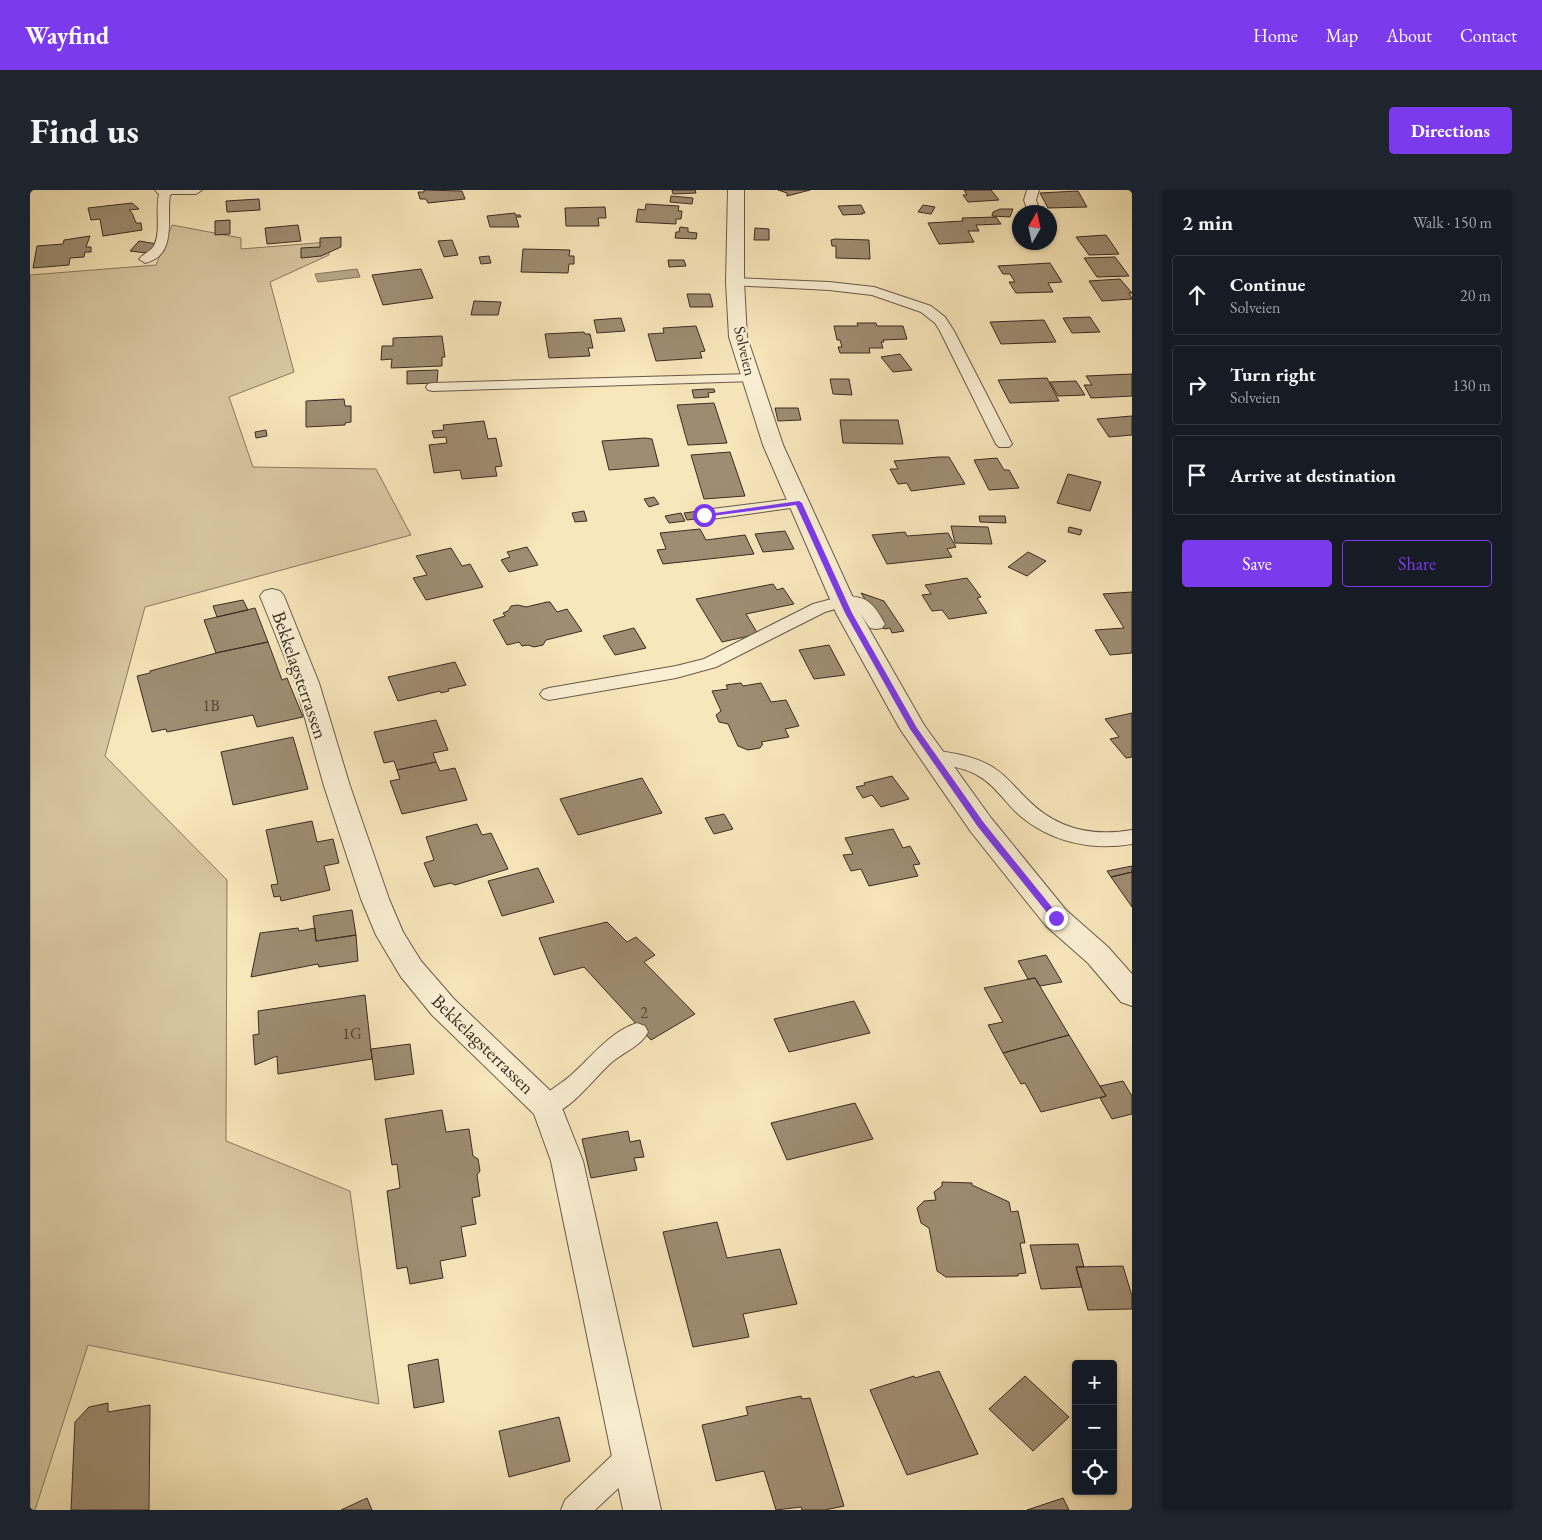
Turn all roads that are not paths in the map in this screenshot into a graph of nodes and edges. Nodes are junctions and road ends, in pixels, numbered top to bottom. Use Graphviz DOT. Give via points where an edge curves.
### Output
graph roads {
  1 [pos="164,190"];
  2 [pos="196,190"];
  3 [pos="736,190"];
  4 [pos="1033,190"];
  5 [pos="1032,205"];
  6 [pos="145,259"];
  7 [pos="735,282"];
  8 [pos="750,378"];
  9 [pos="433,387"];
  10 [pos="1004,444"];
  11 [pos="799,503"];
  12 [pos="704,515"];
  13 [pos="272,596"];
  14 [pos="843,601"];
  15 [pos="876,624"];
  16 [pos="548,694"];
  17 [pos="932,756"];
  18 [pos="1132,837"];
  19 [pos="1132,994"];
  20 [pos="637,1032"];
  21 [pos="547,1107"];
  22 [pos="631,1457"];
  23 [pos="575,1510"];
  24 [pos="642,1510"];
  1 -- 2 [label="lane"];
  1 -- 6 [label="lane" via="163,242 157,253"];
  3 -- 7 [label="street, Solveien"];
  4 -- 5 [label="lane"];
  7 -- 8 [label="street, Solveien" via="738,337"];
  7 -- 10 [label="lane" via="863,289 908,302 932,313 947,331"];
  8 -- 9 [label="lane"];
  8 -- 11 [label="street, Solveien" via="773,445"];
  11 -- 12 [label="lane"];
  11 -- 14 [label="street, Solveien"];
  13 -- 21 [label="street, Bekkelagsterrassen" via="307,683 340,795 390,934 411,969 443,1007"];
  14 -- 15 [label="lane" via="857,601 868,609"];
  14 -- 16 [label="lane" via="819,608 710,663"];
  14 -- 17 [label="street, Solveien" via="913,729"];
  17 -- 18 [label="lane" via="983,770 1026,810 1062,833 1097,840"];
  17 -- 19 [label="street, Solveien" via="981,825 1056,918 1098,954"];
  20 -- 21 [label="lane" via="604,1056 579,1082"];
  21 -- 22 [label="street, Bekkelagsterrassen" via="567,1161"];
  22 -- 23 [label="lane"];
  22 -- 24 [label="street, Bekkelagsterrassen"];
}
